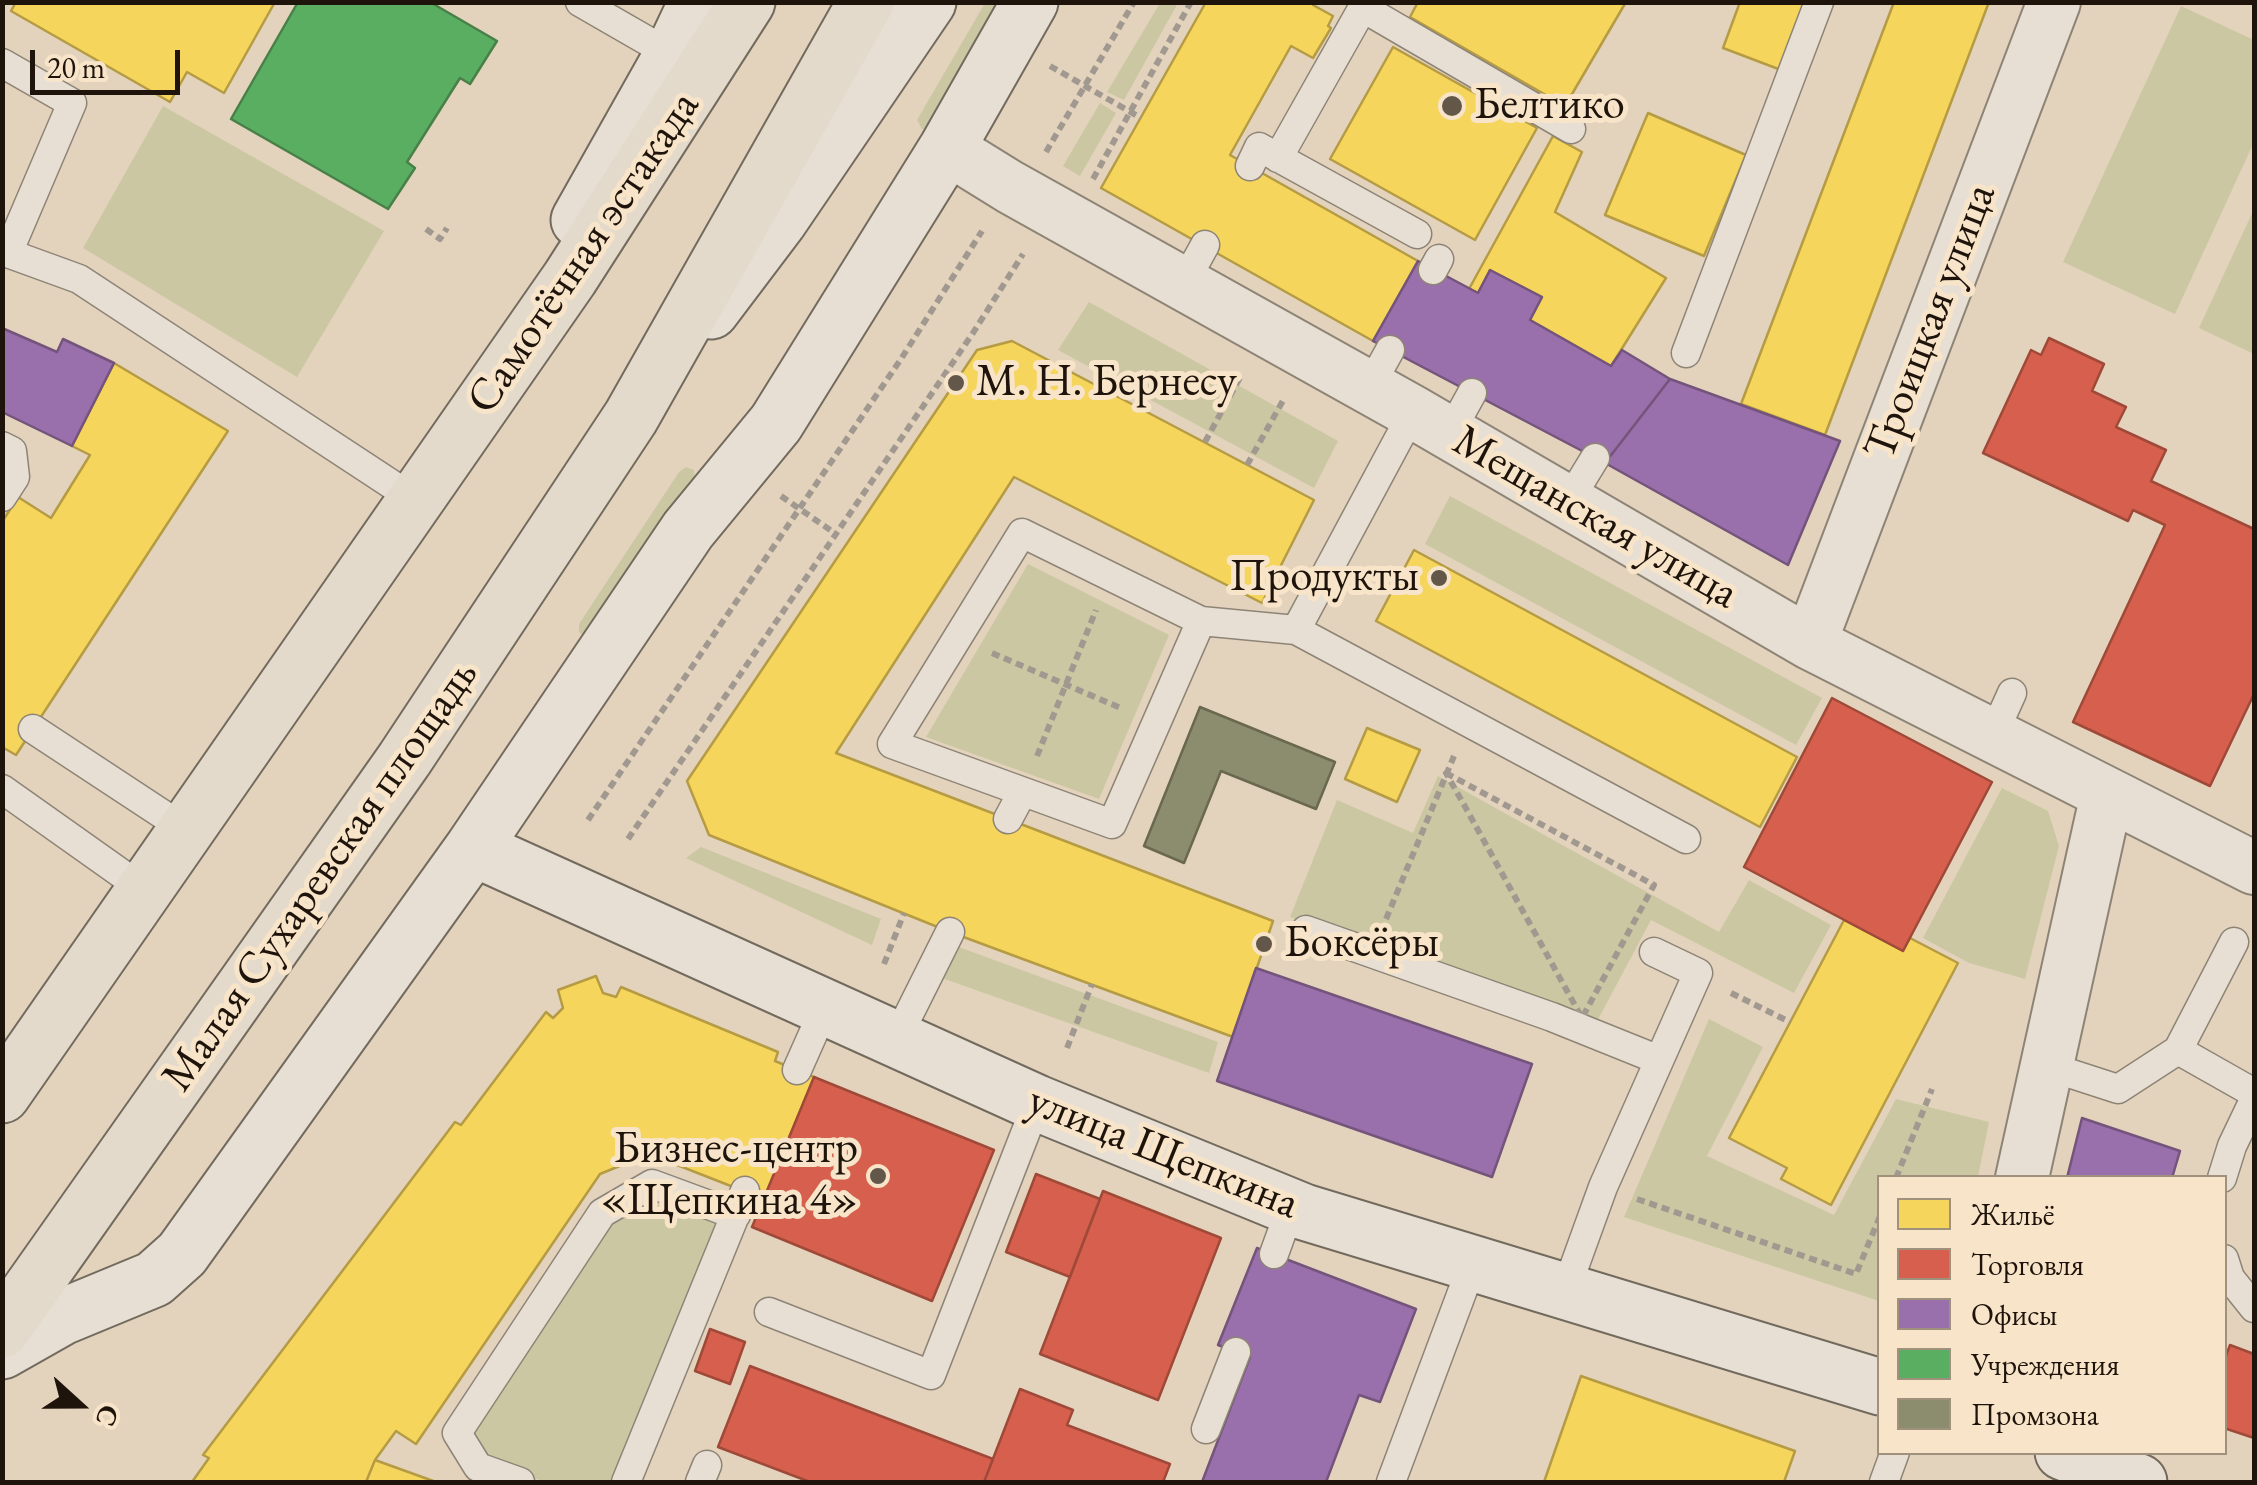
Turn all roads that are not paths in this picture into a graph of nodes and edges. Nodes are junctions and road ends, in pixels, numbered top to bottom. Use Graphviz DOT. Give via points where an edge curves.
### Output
graph roads {
  1 [pos="580,2"];
  2 [pos="697,2"];
  3 [pos="746,2"];
  4 [pos="866,2"];
  5 [pos="928,2"];
  6 [pos="1030,2"];
  7 [pos="1819,2"];
  8 [pos="2054,2"];
  9 [pos="1365,6"];
  10 [pos="672,55"];
  11 [pos="2,63"];
  12 [pos="1571,129"];
  13 [pos="946,148"];
  14 [pos="1278,158"];
  15 [pos="1250,166"];
  16 [pos="1417,234"];
  17 [pos="5,252"];
  18 [pos="1686,353"];
  19 [pos="1419,395"];
  20 [pos="631,417"];
  21 [pos="2,446"];
  22 [pos="1595,458"];
  23 [pos="2,497"];
  24 [pos="417,501"];
  25 [pos="1568,502"];
  26 [pos="1201,621"];
  27 [pos="1296,630"];
  28 [pos="1810,643"];
  29 [pos="34,729"];
  30 [pos="2,789"];
  31 [pos="1022,793"];
  32 [pos="2107,794"];
  33 [pos="1008,819"];
  34 [pos="188,831"];
  35 [pos="1686,839"];
  36 [pos="473,848"];
  37 [pos="2254,868"];
  38 [pos="146,891"];
  39 [pos="1306,930"];
  40 [pos="950,932"];
  41 [pos="2234,942"];
  42 [pos="1654,952"];
  43 [pos="824,1006"];
  44 [pos="896,1040"];
  45 [pos="2178,1050"];
  46 [pos="1659,1060"];
  47 [pos="2047,1066"];
  48 [pos="798,1070"];
  49 [pos="2,1096"];
  50 [pos="2254,1096"];
  51 [pos="1037,1103"];
  52 [pos="2023,1175"];
  53 [pos="2223,1175"];
  54 [pos="1472,1263"];
  55 [pos="2227,1268"];
  56 [pos="1565,1292"];
  57 [pos="2254,1308"];
  58 [pos="769,1312"];
  59 [pos="2,1330"];
  60 [pos="2,1351"];
  61 [pos="1236,1352"];
  62 [pos="1877,1386"];
  63 [pos="1206,1429"];
  64 [pos="1894,1455"];
  65 [pos="2071,1455"];
  66 [pos="520,1482"];
  67 [pos="626,1482"];
  68 [pos="1391,1482"];
  69 [pos="1884,1482"];
  70 [pos="2139,1482"];
  1 -- 10 [label="lane"];
  2 -- 10 [label="street"];
  3 -- 24 [label="main road, Самотёчная эстакада"];
  4 -- 20 [label="main road"];
  5 -- 20 [label="street" via="779,221"];
  6 -- 13 [label="street"];
  7 -- 18 [label="lane"];
  8 -- 28 [label="street, Троицкая улица"];
  9 -- 12 [label="lane"];
  9 -- 14 [label="lane"];
  10 -- 24 [label="street"];
  11 -- 17 [label="lane" via="72,103"];
  13 -- 19 [label="street, Мещанская улица" via="1010,187 1194,265"];
  13 -- 36 [label="street" via="776,423 688,530"];
  14 -- 15 [label="lane" via="1260,148"];
  14 -- 16 [label="lane"];
  17 -- 24 [label="lane" via="79,279"];
  19 -- 25 [label="street, Мещанская улица"];
  19 -- 27 [label="lane"];
  20 -- 59 [label="main road, Малая Сухаревская площадь" via="404,760"];
  21 -- 23 [label="lane" via="12,451 15,476"];
  22 -- 25 [label="lane"];
  24 -- 34 [label="main road"];
  25 -- 28 [label="street, Мещанская улица"];
  26 -- 27 [label="lane"];
  26 -- 31 [label="lane" via="1112,824"];
  26 -- 31 [label="lane" via="1022,534 892,744"];
  27 -- 35 [label="lane"];
  28 -- 32 [label="street, Мещанская улица" via="2003,714"];
  29 -- 34 [label="lane"];
  30 -- 38 [label="lane"];
  31 -- 33 [label="lane"];
  32 -- 37 [label="street, Мещанская улица"];
  32 -- 47 [label="street"];
  34 -- 38 [label="main road"];
  36 -- 43 [label="street, улица Щепкина"];
  36 -- 60 [label="street" via="171,1267"];
  38 -- 49 [label="main road"];
  39 -- 46 [label="lane" via="1575,1019"];
  40 -- 44 [label="lane"];
  41 -- 45 [label="lane"];
  42 -- 46 [label="lane" via="1698,973"];
  43 -- 44 [label="street, улица Щепкина"];
  43 -- 48 [label="lane"];
  44 -- 51 [label="street, улица Щепкина"];
  45 -- 47 [label="lane" via="2118,1089"];
  45 -- 50 [label="lane"];
  46 -- 56 [label="lane"];
  47 -- 52 [label="street"];
  50 -- 53 [label="lane"];
  51 -- 54 [label="street, улица Щепкина" via="1282,1231"];
  51 -- 58 [label="lane" via="931,1376"];
  54 -- 56 [label="street, улица Щепкина"];
  54 -- 68 [label="lane"];
  55 -- 57 [label="lane"];
  56 -- 62 [label="street, улица Щепкина"];
  61 -- 63 [label="lane"];
  64 -- 69 [label="lane"];
  65 -- 70 [label="street"];
  66 -- 67 [label="lane" via="478,1466 457,1433 602,1213 652,1184 740,1203"];
}
